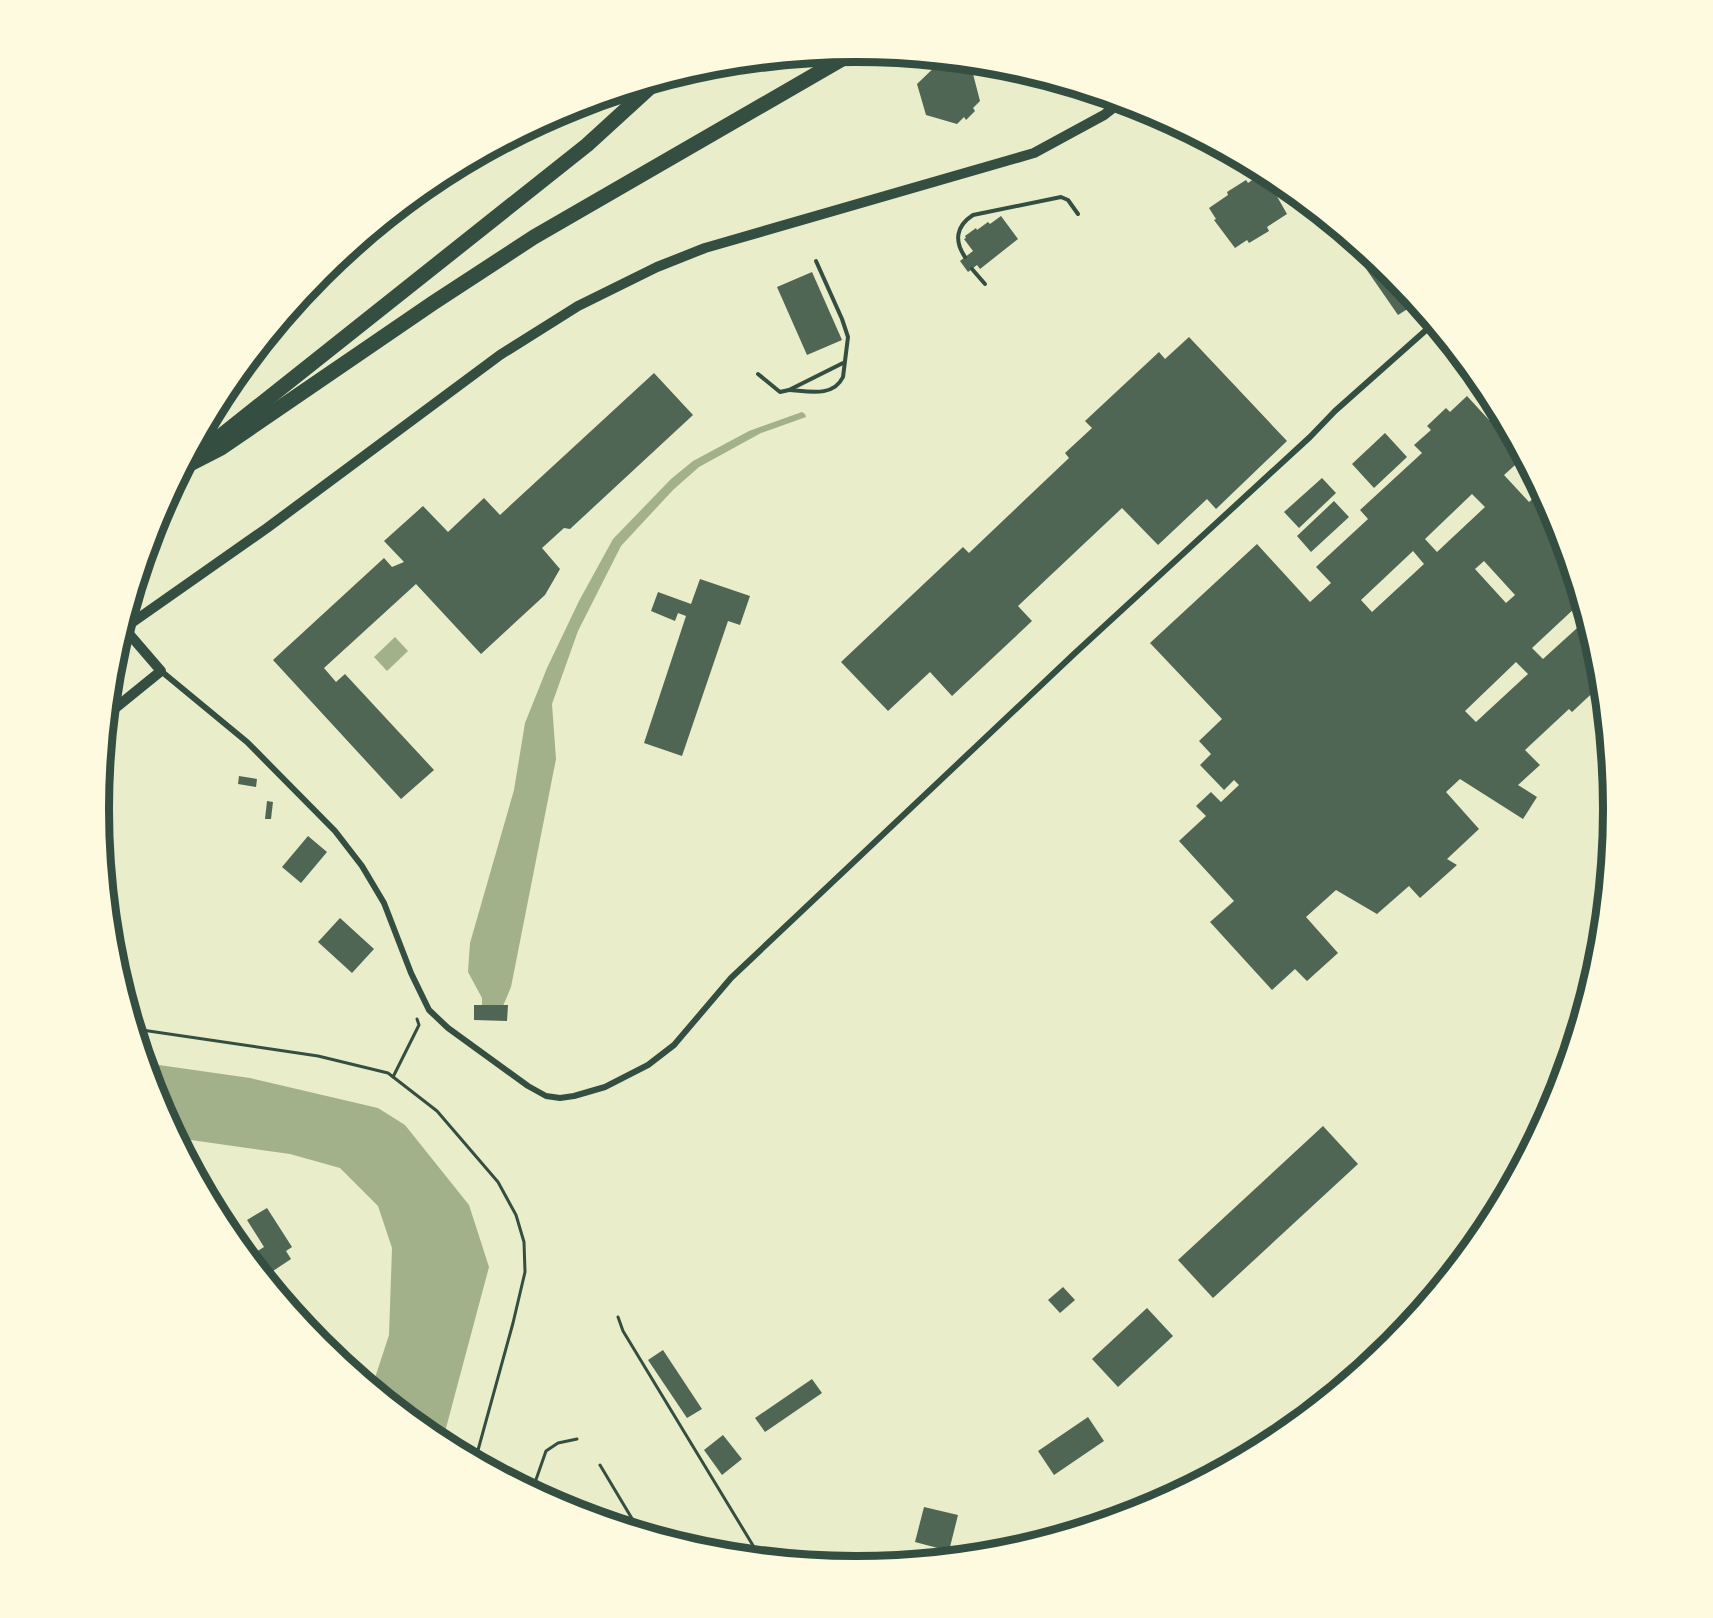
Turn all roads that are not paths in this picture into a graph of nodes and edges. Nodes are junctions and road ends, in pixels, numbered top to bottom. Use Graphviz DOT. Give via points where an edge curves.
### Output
graph roads {
  1 [pos="836,62"];
  2 [pos="644,93"];
  3 [pos="1114,107"];
  4 [pos="1078,214"];
  5 [pos="965,257"];
  6 [pos="816,261"];
  7 [pos="972,268"];
  8 [pos="985,284"];
  9 [pos="1429,328"];
  10 [pos="843,362"];
  11 [pos="758,374"];
  12 [pos="789,390"];
  13 [pos="199,454"];
  14 [pos="196,460"];
  15 [pos="133,622"];
  16 [pos="130,635"];
  17 [pos="161,671"];
  18 [pos="116,708"];
  1 -- 14 [label="highway" via="552,226 221,448"];
  2 -- 13 [label="highway" via="587,145"];
  3 -- 15 [label="main road" via="1034,153 705,248 578,306 500,355"];
  4 -- 5 [label="lane" via="1061,196 973,214 960,226 958,235"];
  6 -- 10 [label="lane" via="848,337"];
  7 -- 8 [label="lane"];
  9 -- 17 [label="street" via="1074,654 731,978 674,1045 648,1065 585,1093 560,1098 546,1096 448,1028 429,1010 384,903 335,831 246,742"];
  10 -- 12 [label="lane"];
  10 -- 12 [label="lane" via="843,377 830,391"];
  11 -- 12 [label="lane" via="780,392"];
  16 -- 17 [label="main road"];
  17 -- 18 [label="main road"];
}
